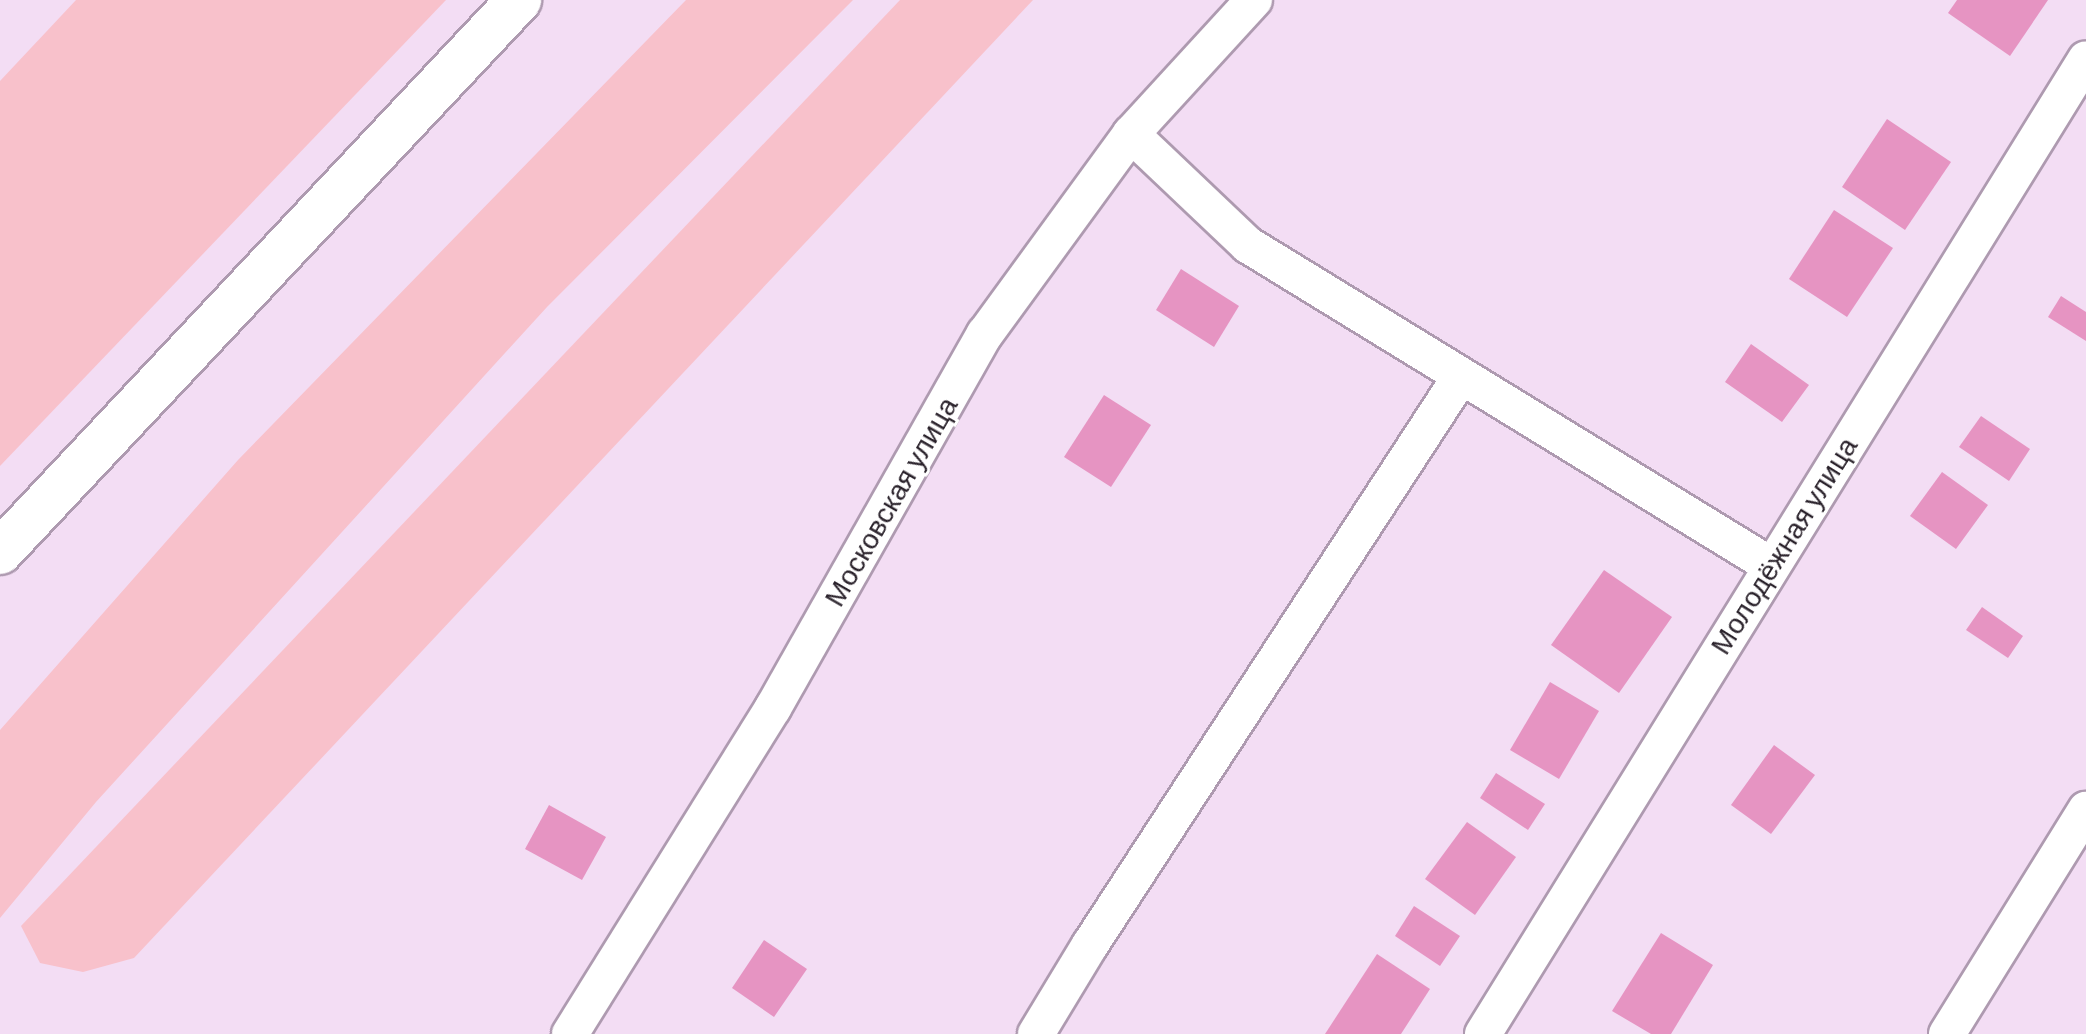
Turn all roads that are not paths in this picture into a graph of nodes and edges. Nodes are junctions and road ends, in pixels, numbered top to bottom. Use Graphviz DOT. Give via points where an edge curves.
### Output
graph roads {
  1 [pos="519,0"];
  2 [pos="1254,0"];
  3 [pos="2086,59"];
  4 [pos="1131,134"];
  5 [pos="1461,376"];
  6 [pos="0,552"];
  7 [pos="1770,565"];
  8 [pos="2086,810"];
  9 [pos="570,1034"];
  10 [pos="1036,1034"];
  11 [pos="1483,1034"];
  12 [pos="1947,1034"];
  1 -- 6 [label="main road"];
  2 -- 4 [label="street, Московская улица"];
  3 -- 7 [label="street, Молодёжная улица"];
  4 -- 5 [label="street" via="1248,245"];
  4 -- 9 [label="street, Московская улица" via="985,334 773,708"];
  5 -- 7 [label="street"];
  5 -- 10 [label="street"];
  7 -- 11 [label="street, Молодёжная улица"];
  8 -- 12 [label="street"];
}
